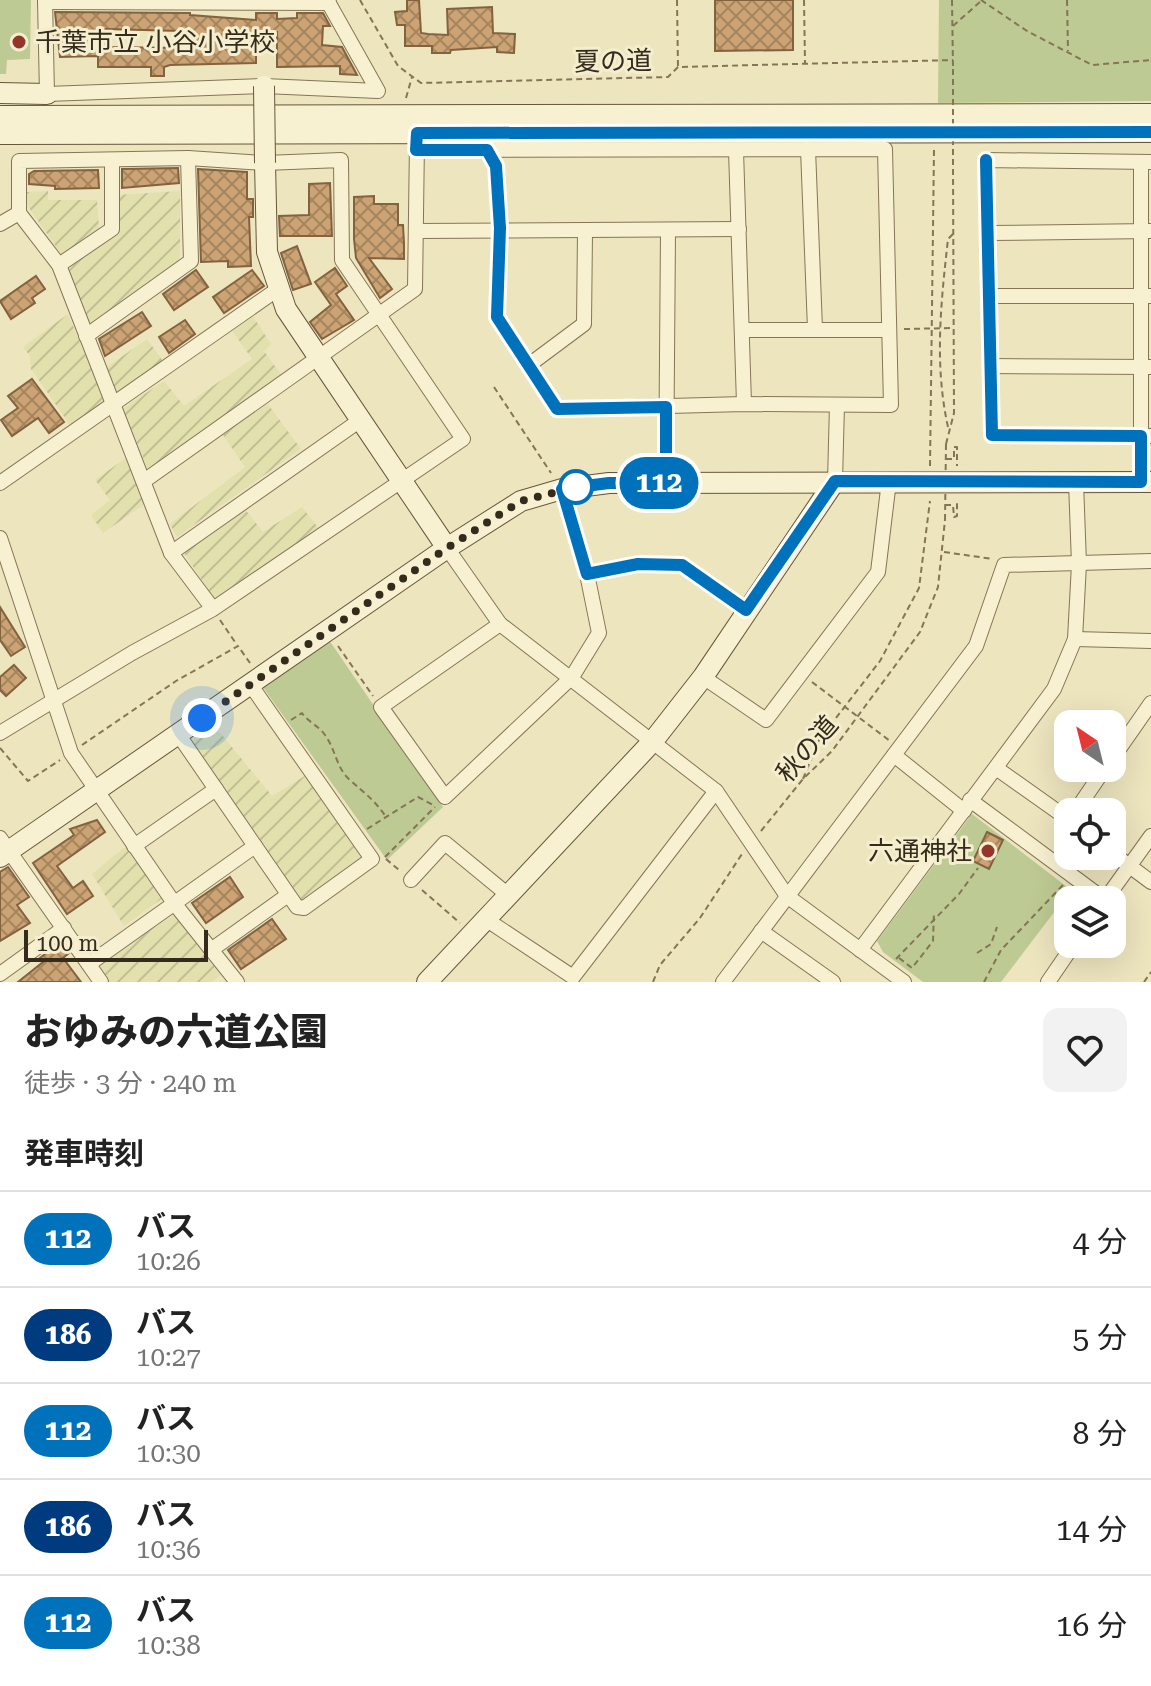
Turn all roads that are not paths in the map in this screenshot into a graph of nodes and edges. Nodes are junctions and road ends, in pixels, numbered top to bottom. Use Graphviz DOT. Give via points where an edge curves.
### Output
graph roads {
  1 [pos="45,1"];
  2 [pos="328,2"];
  3 [pos="264,86"];
  4 [pos="0,93"];
  5 [pos="47,94"];
  6 [pos="1151,114"];
  7 [pos="0,116"];
  8 [pos="413,132"];
  9 [pos="1151,132"];
  10 [pos="0,134"];
  11 [pos="808,149"];
  12 [pos="487,150"];
  13 [pos="736,150"];
  14 [pos="188,158"];
  15 [pos="112,160"];
  16 [pos="1146,162"];
  17 [pos="265,163"];
  18 [pos="19,213"];
  19 [pos="0,224"];
  20 [pos="500,228"];
  21 [pos="739,229"];
  22 [pos="417,231"];
  23 [pos="1146,231"];
  24 [pos="585,232"];
  25 [pos="668,232"];
  26 [pos="988,233"];
  27 [pos="59,265"];
  28 [pos="278,289"];
  29 [pos="989,296"];
  30 [pos="1146,296"];
  31 [pos="379,317"];
  32 [pos="815,329"];
  33 [pos="743,330"];
  34 [pos="888,330"];
  35 [pos="86,336"];
  36 [pos="317,360"];
  37 [pos="529,365"];
  38 [pos="990,366"];
  39 [pos="1146,367"];
  40 [pos="744,404"];
  41 [pos="837,405"];
  42 [pos="113,406"];
  43 [pos="666,407"];
  44 [pos="359,421"];
  45 [pos="1146,436"];
  46 [pos="144,481"];
  47 [pos="835,481"];
  48 [pos="889,481"];
  49 [pos="403,482"];
  50 [pos="1076,482"];
  51 [pos="1146,482"];
  52 [pos="0,483"];
  53 [pos="666,483"];
  54 [pos="562,489"];
  55 [pos="0,538"];
  56 [pos="447,548"];
  57 [pos="171,553"];
  58 [pos="1151,561"];
  59 [pos="1079,564"];
  60 [pos="587,574"];
  61 [pos="213,609"];
  62 [pos="746,610"];
  63 [pos="500,624"];
  64 [pos="1075,639"];
  65 [pos="1151,641"];
  66 [pos="572,677"];
  67 [pos="703,677"];
  68 [pos="255,680"];
  69 [pos="1151,703"];
  70 [pos="53,704"];
  71 [pos="0,733"];
  72 [pos="178,734"];
  73 [pos="1126,739"];
  74 [pos="653,741"];
  75 [pos="896,751"];
  76 [pos="996,768"];
  77 [pos="216,789"];
  78 [pos="716,791"];
  79 [pos="95,792"];
  80 [pos="967,805"];
  81 [pos="1054,809"];
  82 [pos="1151,836"];
  83 [pos="134,846"];
  84 [pos="255,846"];
  85 [pos="3,848"];
  86 [pos="1126,863"];
  87 [pos="1130,866"];
  88 [pos="411,880"];
  89 [pos="1151,882"];
  90 [pos="1086,886"];
  91 [pos="1115,886"];
  92 [pos="507,894"];
  93 [pos="288,895"];
  94 [pos="787,896"];
  95 [pos="174,903"];
  96 [pos="478,926"];
  97 [pos="64,928"];
  98 [pos="761,931"];
  99 [pos="211,950"];
  100 [pos="860,950"];
  101 [pos="1064,958"];
  102 [pos="89,964"];
  103 [pos="0,974"];
  104 [pos="816,977"];
  105 [pos="101,982"];
  106 [pos="237,982"];
  107 [pos="427,982"];
  108 [pos="723,982"];
  109 [pos="833,982"];
  110 [pos="904,982"];
  111 [pos="1048,982"];
  1 -- 2 [label="street"];
  1 -- 5 [label="street"];
  2 -- 3 [label="street" via="378,91"];
  3 -- 5 [label="street"];
  3 -- 17 [label="street, bridge"];
  4 -- 5 [label="street"];
  6 -- 8 [label="street"];
  7 -- 8 [label="street"];
  8 -- 9 [label="street"];
  8 -- 10 [label="street"];
  8 -- 12 [label="street"];
  8 -- 22 [label="street"];
  11 -- 13 [label="street"];
  11 -- 32 [label="street"];
  11 -- 34 [label="street" via="885,149"];
  12 -- 13 [label="street"];
  12 -- 20 [label="street" via="496,166"];
  13 -- 21 [label="street"];
  14 -- 15 [label="street"];
  14 -- 17 [label="street"];
  14 -- 35 [label="street" via="191,261"];
  15 -- 18 [label="street" via="19,161"];
  15 -- 27 [label="street" via="112,229"];
  16 -- 23 [label="street"];
  16 -- 26 [label="street" via="986,160"];
  17 -- 28 [label="street" via="267,252"];
  17 -- 31 [label="street" via="341,160 342,260"];
  18 -- 19 [label="street"];
  18 -- 27 [label="street"];
  20 -- 22 [label="street"];
  20 -- 24 [label="street"];
  20 -- 37 [label="street" via="497,317"];
  21 -- 25 [label="street"];
  21 -- 33 [label="street"];
  22 -- 31 [label="street" via="415,289"];
  23 -- 26 [label="street"];
  23 -- 30 [label="street"];
  24 -- 25 [label="street"];
  24 -- 37 [label="street" via="584,324"];
  25 -- 43 [label="street"];
  26 -- 29 [label="street"];
  27 -- 35 [label="street"];
  28 -- 36 [label="street"];
  28 -- 42 [label="street"];
  29 -- 30 [label="street"];
  29 -- 38 [label="street"];
  30 -- 39 [label="street"];
  31 -- 36 [label="street"];
  31 -- 49 [label="street" via="463,439"];
  32 -- 33 [label="street"];
  32 -- 34 [label="street"];
  33 -- 40 [label="street"];
  34 -- 41 [label="street" via="891,405"];
  35 -- 42 [label="street"];
  36 -- 44 [label="street"];
  36 -- 46 [label="street"];
  37 -- 43 [label="street" via="557,409"];
  38 -- 39 [label="street"];
  38 -- 45 [label="street" via="992,435"];
  39 -- 45 [label="street"];
  40 -- 41 [label="street"];
  40 -- 43 [label="street"];
  41 -- 47 [label="street"];
  42 -- 46 [label="street"];
  42 -- 52 [label="street"];
  43 -- 53 [label="street"];
  44 -- 49 [label="street"];
  44 -- 57 [label="street"];
  45 -- 51 [label="street"];
  46 -- 57 [label="street"];
  47 -- 48 [label="street"];
  47 -- 53 [label="street"];
  47 -- 62 [label="street"];
  48 -- 50 [label="street"];
  48 -- 67 [label="street" via="878,572 766,720"];
  49 -- 56 [label="street"];
  49 -- 61 [label="street"];
  50 -- 51 [label="street"];
  50 -- 59 [label="street"];
  53 -- 54 [label="street"];
  54 -- 56 [label="street" via="521,501"];
  54 -- 60 [label="street"];
  55 -- 70 [label="street"];
  56 -- 63 [label="street"];
  56 -- 68 [label="street"];
  57 -- 61 [label="street"];
  58 -- 59 [label="street"];
  59 -- 64 [label="street"];
  59 -- 75 [label="street" via="1004,565 976,646"];
  60 -- 62 [label="street" via="638,564 682,565"];
  60 -- 66 [label="street" via="599,633"];
  61 -- 70 [label="street"];
  62 -- 67 [label="street"];
  63 -- 66 [label="street"];
  63 -- 66 [label="street" via="381,707 445,797"];
  64 -- 65 [label="street"];
  64 -- 76 [label="street" via="1054,689"];
  66 -- 74 [label="street"];
  67 -- 74 [label="street"];
  68 -- 72 [label="street"];
  68 -- 93 [label="street" via="280,727 356,836 378,858 304,908"];
  69 -- 73 [label="street"];
  70 -- 71 [label="street"];
  70 -- 79 [label="street" via="71,753"];
  72 -- 77 [label="street"];
  72 -- 79 [label="street"];
  74 -- 78 [label="street"];
  74 -- 92 [label="street"];
  75 -- 80 [label="street"];
  75 -- 94 [label="street"];
  76 -- 80 [label="street"];
  76 -- 81 [label="street"];
  77 -- 83 [label="street"];
  77 -- 84 [label="street"];
  78 -- 94 [label="street"];
  78 -- 96 [label="street" via="573,977"];
  79 -- 83 [label="street"];
  79 -- 85 [label="street"];
  80 -- 90 [label="street"];
  80 -- 100 [label="street"];
  82 -- 87 [label="street"];
  83 -- 95 [label="street"];
  84 -- 93 [label="street"];
  84 -- 95 [label="street"];
  85 -- 97 [label="street"];
  86 -- 87 [label="street"];
  87 -- 89 [label="street"];
  87 -- 91 [label="street"];
  88 -- 92 [label="street" via="445,843"];
  92 -- 96 [label="street"];
  93 -- 99 [label="street"];
  94 -- 98 [label="street"];
  94 -- 100 [label="street"];
  95 -- 99 [label="street"];
  95 -- 102 [label="street"];
  96 -- 107 [label="street"];
  97 -- 102 [label="street"];
  97 -- 103 [label="street"];
  98 -- 104 [label="street"];
  98 -- 108 [label="street"];
  99 -- 106 [label="street"];
  100 -- 110 [label="street"];
  101 -- 111 [label="street"];
  102 -- 105 [label="street"];
  104 -- 109 [label="street"];
}
